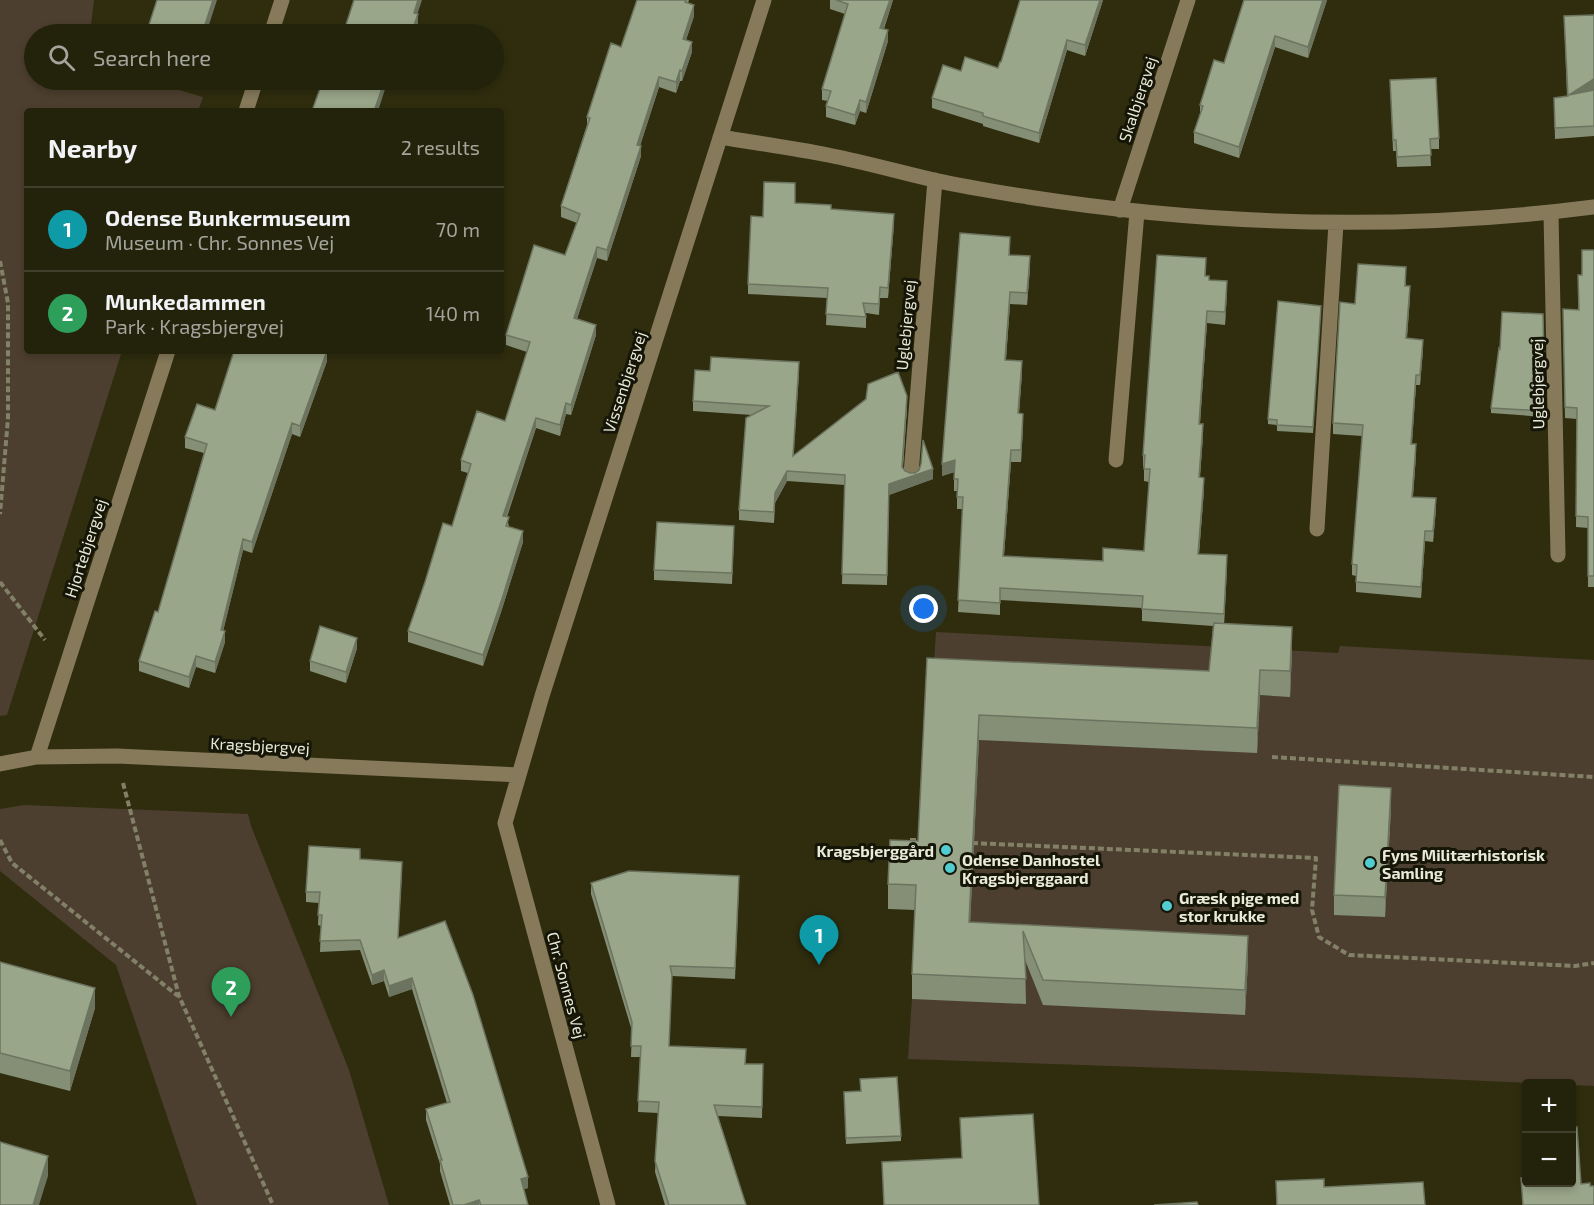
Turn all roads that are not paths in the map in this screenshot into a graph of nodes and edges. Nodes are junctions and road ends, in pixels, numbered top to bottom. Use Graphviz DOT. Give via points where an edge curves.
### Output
graph roads {
  1 [pos="282,0"];
  2 [pos="764,0"];
  3 [pos="1188,0"];
  4 [pos="274,24"];
  5 [pos="253,90"];
  6 [pos="247,108"];
  7 [pos="720,137"];
  8 [pos="935,180"];
  9 [pos="1594,207"];
  10 [pos="1120,210"];
  11 [pos="1137,212"];
  12 [pos="1551,213"];
  13 [pos="1336,223"];
  14 [pos="167,354"];
  15 [pos="1116,460"];
  16 [pos="911,474"];
  17 [pos="1317,529"];
  18 [pos="1558,555"];
  19 [pos="37,757"];
  20 [pos="0,764"];
  21 [pos="519,775"];
  22 [pos="608,1205"];
  1 -- 4 [label="street"];
  2 -- 7 [label="street, Vissenbjergvej"];
  3 -- 10 [label="street, Skalbjergvej"];
  5 -- 6 [label="street"];
  7 -- 8 [label="street" via="828,155"];
  7 -- 21 [label="street, Vissenbjergvej"];
  8 -- 10 [label="street"];
  8 -- 16 [label="street, Uglebjergvej"];
  9 -- 12 [label="street"];
  10 -- 11 [label="street"];
  11 -- 13 [label="street"];
  11 -- 15 [label="street"];
  12 -- 13 [label="street" via="1444,221"];
  12 -- 18 [label="street, Uglebjergvej"];
  13 -- 17 [label="street"];
  14 -- 19 [label="street, Hjortebjergvej"];
  19 -- 20 [label="street, Kragsbjergvej"];
  19 -- 21 [label="street, Kragsbjergvej" via="117,756"];
  21 -- 22 [label="street, Chr. Sonnes Vej" via="505,823"];
}
